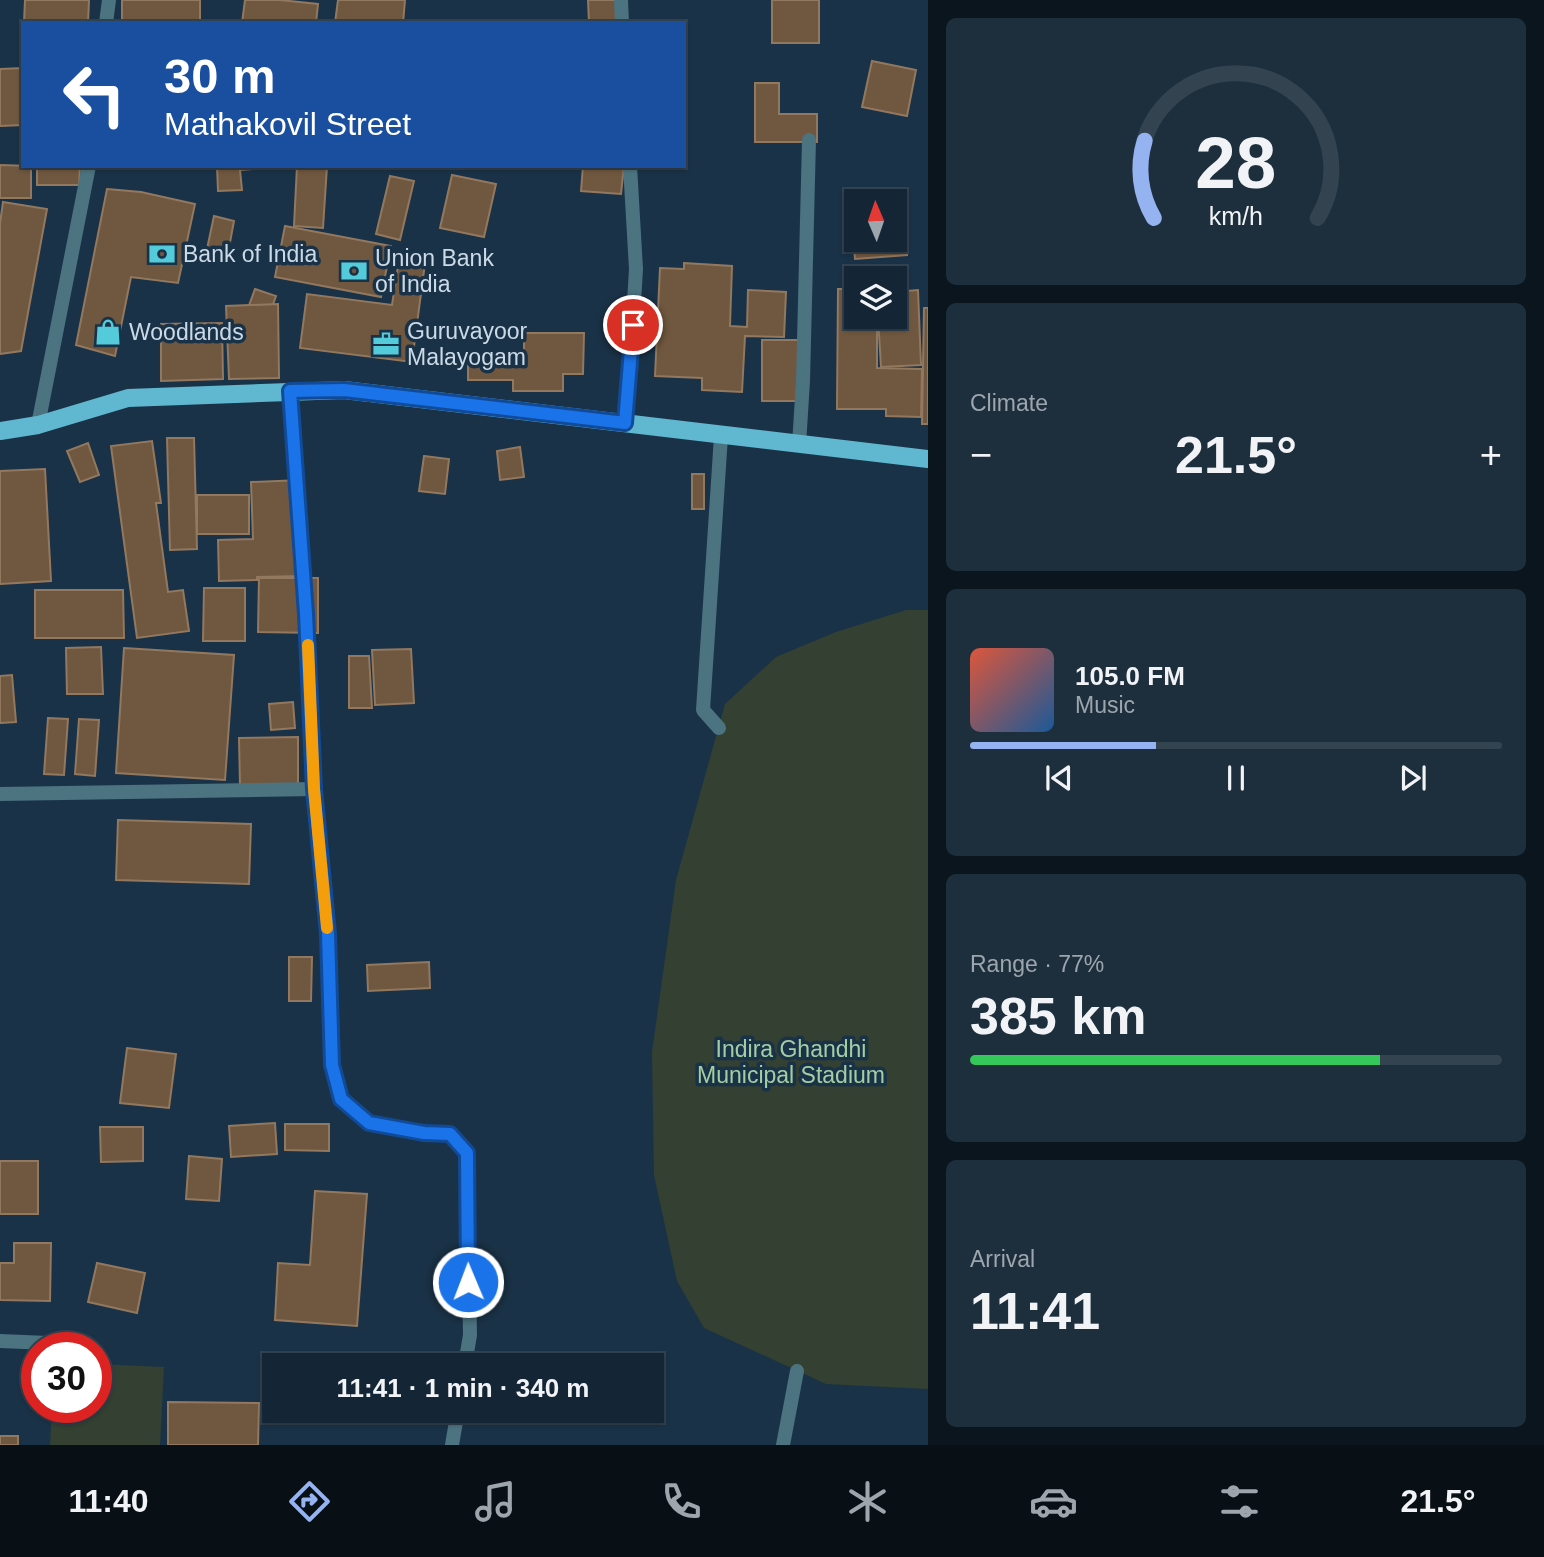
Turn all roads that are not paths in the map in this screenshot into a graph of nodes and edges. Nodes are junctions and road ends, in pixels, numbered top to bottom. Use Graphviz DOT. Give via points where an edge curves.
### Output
graph roads {
  1 [pos="109,0"];
  2 [pos="621,0"];
  3 [pos="106,21"];
  4 [pos="622,21"];
  5 [pos="809,140"];
  6 [pos="89,168"];
  7 [pos="630,168"];
  8 [pos="290,391"];
  9 [pos="625,423"];
  10 [pos="38,425"];
  11 [pos="0,431"];
  12 [pos="720,436"];
  13 [pos="799,445"];
  14 [pos="928,459"];
  15 [pos="719,728"];
  16 [pos="314,789"];
  17 [pos="0,794"];
  18 [pos="0,1341"];
  19 [pos="21,1342"];
  20 [pos="467,1353"];
  21 [pos="797,1371"];
  22 [pos="456,1423"];
  23 [pos="452,1445"];
  24 [pos="783,1445"];
  1 -- 3 [label="street"];
  2 -- 4 [label="street"];
  5 -- 13 [label="street"];
  6 -- 10 [label="street"];
  7 -- 9 [label="street" via="636,269"];
  8 -- 9 [label="main road" via="344,390"];
  8 -- 10 [label="main road" via="128,398"];
  8 -- 16 [label="street"];
  9 -- 12 [label="main road"];
  10 -- 11 [label="main road"];
  12 -- 13 [label="main road"];
  12 -- 15 [label="street" via="703,710"];
  13 -- 14 [label="main road"];
  16 -- 17 [label="street"];
  16 -- 20 [label="street" via="328,934 332,1065 341,1099 369,1123 450,1134 467,1153"];
  18 -- 19 [label="street"];
  21 -- 24 [label="street"];
  22 -- 23 [label="street"];
}
